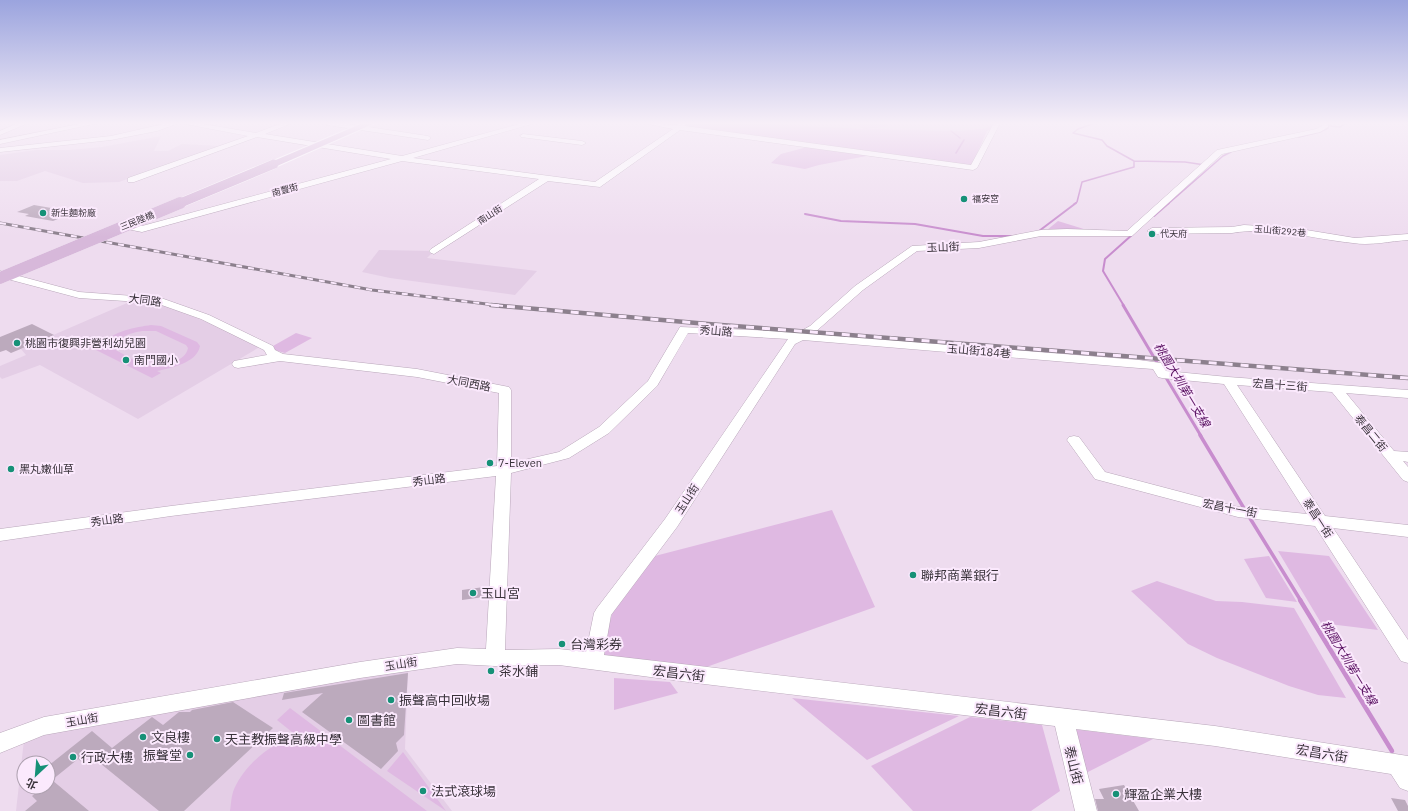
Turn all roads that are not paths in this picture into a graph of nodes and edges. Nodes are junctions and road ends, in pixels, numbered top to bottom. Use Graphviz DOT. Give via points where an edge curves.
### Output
graph roads {
  1 [pos="185,161"];
  2 [pos="281,161"];
  3 [pos="389,161"];
  4 [pos="419,161"];
  5 [pos="632,161"];
  6 [pos="925,161"];
  7 [pos="977,161"];
  8 [pos="1210,161"];
  9 [pos="545,179"];
  10 [pos="131,180"];
  11 [pos="130,227"];
  12 [pos="1152,231"];
  13 [pos="1408,237"];
  14 [pos="434,251"];
  15 [pos="0,274"];
  16 [pos="0,278"];
  17 [pos="800,336"];
  18 [pos="280,357"];
  19 [pos="238,364"];
  20 [pos="1162,371"];
  21 [pos="1228,381"];
  22 [pos="1335,388"];
  23 [pos="1408,394"];
  24 [pos="1074,440"];
  25 [pos="1390,455"];
  26 [pos="1408,457"];
  27 [pos="504,470"];
  28 [pos="1408,477"];
  29 [pos="1320,521"];
  30 [pos="1408,531"];
  31 [pos="0,535"];
  32 [pos="1408,655"];
  33 [pos="495,658"];
  34 [pos="593,662"];
  35 [pos="1062,718"];
  36 [pos="0,743"];
  37 [pos="1405,768"];
  38 [pos="1086,811"];
  1 -- 10 [label="street"];
  2 -- 16 [label="main road, 三民陸橋, bridge"];
  3 -- 11 [label="street, 南豐街" via="142,229"];
  4 -- 9 [label="street"];
  5 -- 9 [label="street" via="597,186"];
  6 -- 7 [label="street" via="973,168"];
  8 -- 17 [label="street, 玉山街" via="1130,234 1041,233 979,245 915,248 859,288 814,328"];
  9 -- 14 [label="street, 南山街"];
  12 -- 13 [label="street, 玉山街292巷" via="1244,228 1294,231 1355,242"];
  15 -- 18 [label="street, 大同路" via="79,295 157,300 205,317 269,348 270,352"];
  17 -- 20 [label="street, 玉山街184巷" via="1139,364"];
  17 -- 27 [label="street, 秀山路" via="684,329 653,383 604,430 564,456"];
  17 -- 34 [label="street, 玉山街" via="791,342 671,523 604,613"];
  18 -- 19 [label="street, 大同西路"];
  18 -- 27 [label="street, 大同西路" via="417,373 505,390"];
  20 -- 21 [label="street, 宏昌十三街"];
  21 -- 22 [label="street, 宏昌十三街"];
  21 -- 29 [label="street, 泰昌一街"];
  22 -- 23 [label="street, 宏昌十三街"];
  22 -- 25 [label="street, 泰昌二街"];
  24 -- 29 [label="street, 宏昌十一街" via="1100,476 1247,513"];
  25 -- 26 [label="street"];
  25 -- 28 [label="street, 泰昌二街"];
  27 -- 31 [label="street, 秀山路"];
  27 -- 33 [label="street, 大同西路"];
  29 -- 30 [label="street, 宏昌十一街"];
  29 -- 32 [label="street, 泰昌一街"];
  33 -- 34 [label="street, 玉山街" via="559,657"];
  33 -- 36 [label="street, 玉山街" via="457,656 353,672 44,726"];
  34 -- 35 [label="street, 宏昌六街"];
  35 -- 37 [label="street, 宏昌六街" via="1215,736"];
  35 -- 38 [label="street, 泰山街"];
}
